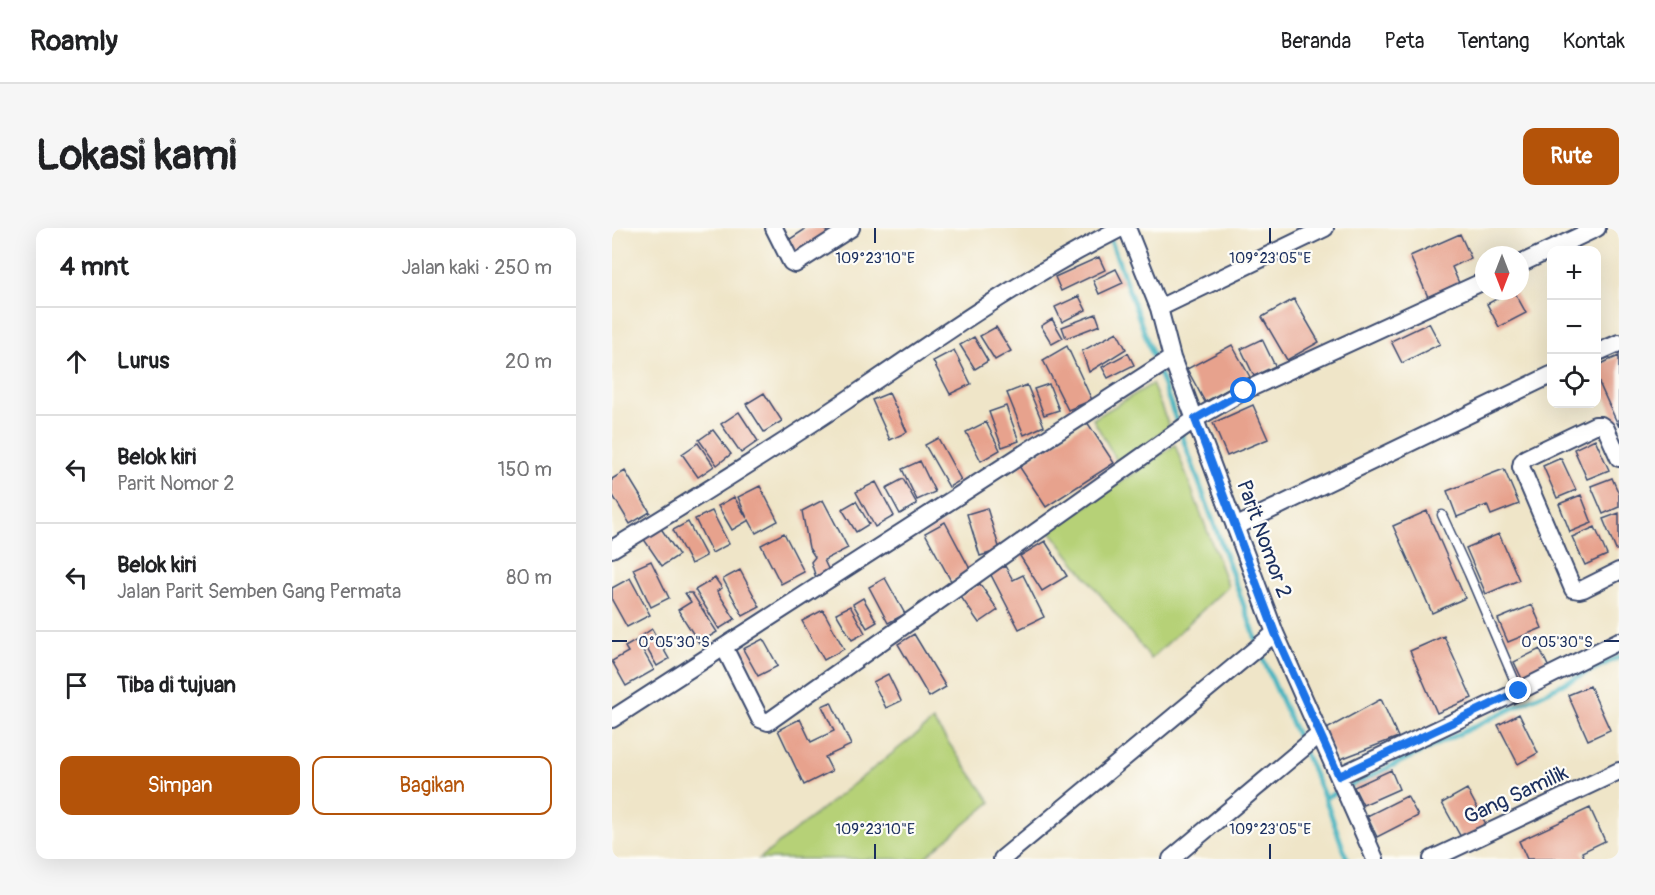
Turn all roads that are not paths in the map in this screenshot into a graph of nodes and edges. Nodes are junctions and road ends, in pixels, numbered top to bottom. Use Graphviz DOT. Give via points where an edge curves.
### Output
graph roads {
  1 [pos="774,228"];
  2 [pos="851,228"];
  3 [pos="1121,228"];
  4 [pos="1127,228"];
  5 [pos="1325,228"];
  6 [pos="1597,228"];
  7 [pos="1529,260"];
  8 [pos="1475,285"];
  9 [pos="1159,308"];
  10 [pos="1619,343"];
  11 [pos="1601,351"];
  12 [pos="1172,358"];
  13 [pos="1547,377"];
  14 [pos="1195,419"];
  15 [pos="1619,458"];
  16 [pos="1442,515"];
  17 [pos="1235,526"];
  18 [pos="612,549"];
  19 [pos="1619,572"];
  20 [pos="1275,633"];
  21 [pos="1619,641"];
  22 [pos="724,647"];
  23 [pos="1519,691"];
  24 [pos="612,718"];
  25 [pos="1320,734"];
  26 [pos="1619,771"];
  27 [pos="1339,776"];
  28 [pos="1002,859"];
  29 [pos="1171,859"];
  30 [pos="1375,859"];
  31 [pos="1432,859"];
  1 -- 2 [label="street" via="791,262 796,263"];
  3 -- 18 [label="street" via="1012,288 834,408"];
  4 -- 9 [label="street, Parit Nomor 2"];
  5 -- 9 [label="street"];
  6 -- 7 [label="street"];
  8 -- 14 [label="street" via="1244,391"];
  9 -- 12 [label="street, Parit Nomor 2"];
  10 -- 11 [label="street"];
  12 -- 14 [label="street, Parit Nomor 2"];
  12 -- 22 [label="street"];
  13 -- 17 [label="street"];
  14 -- 17 [label="street, Parit Nomor 2"];
  14 -- 22 [label="street" via="768,722 757,714"];
  15 -- 19 [label="street" via="1606,429 1595,425 1526,458 1521,467 1573,589 1583,589"];
  16 -- 23 [label="lane"];
  17 -- 20 [label="street, Parit Nomor 2"];
  20 -- 25 [label="street, Parit Nomor 2"];
  20 -- 28 [label="street"];
  21 -- 23 [label="street"];
  22 -- 24 [label="street"];
  23 -- 27 [label="street"];
  25 -- 27 [label="street, Parit Nomor 2"];
  25 -- 29 [label="street"];
  26 -- 31 [label="street, Gang Samilik"];
  27 -- 30 [label="street, Parit Nomor 2"];
}
